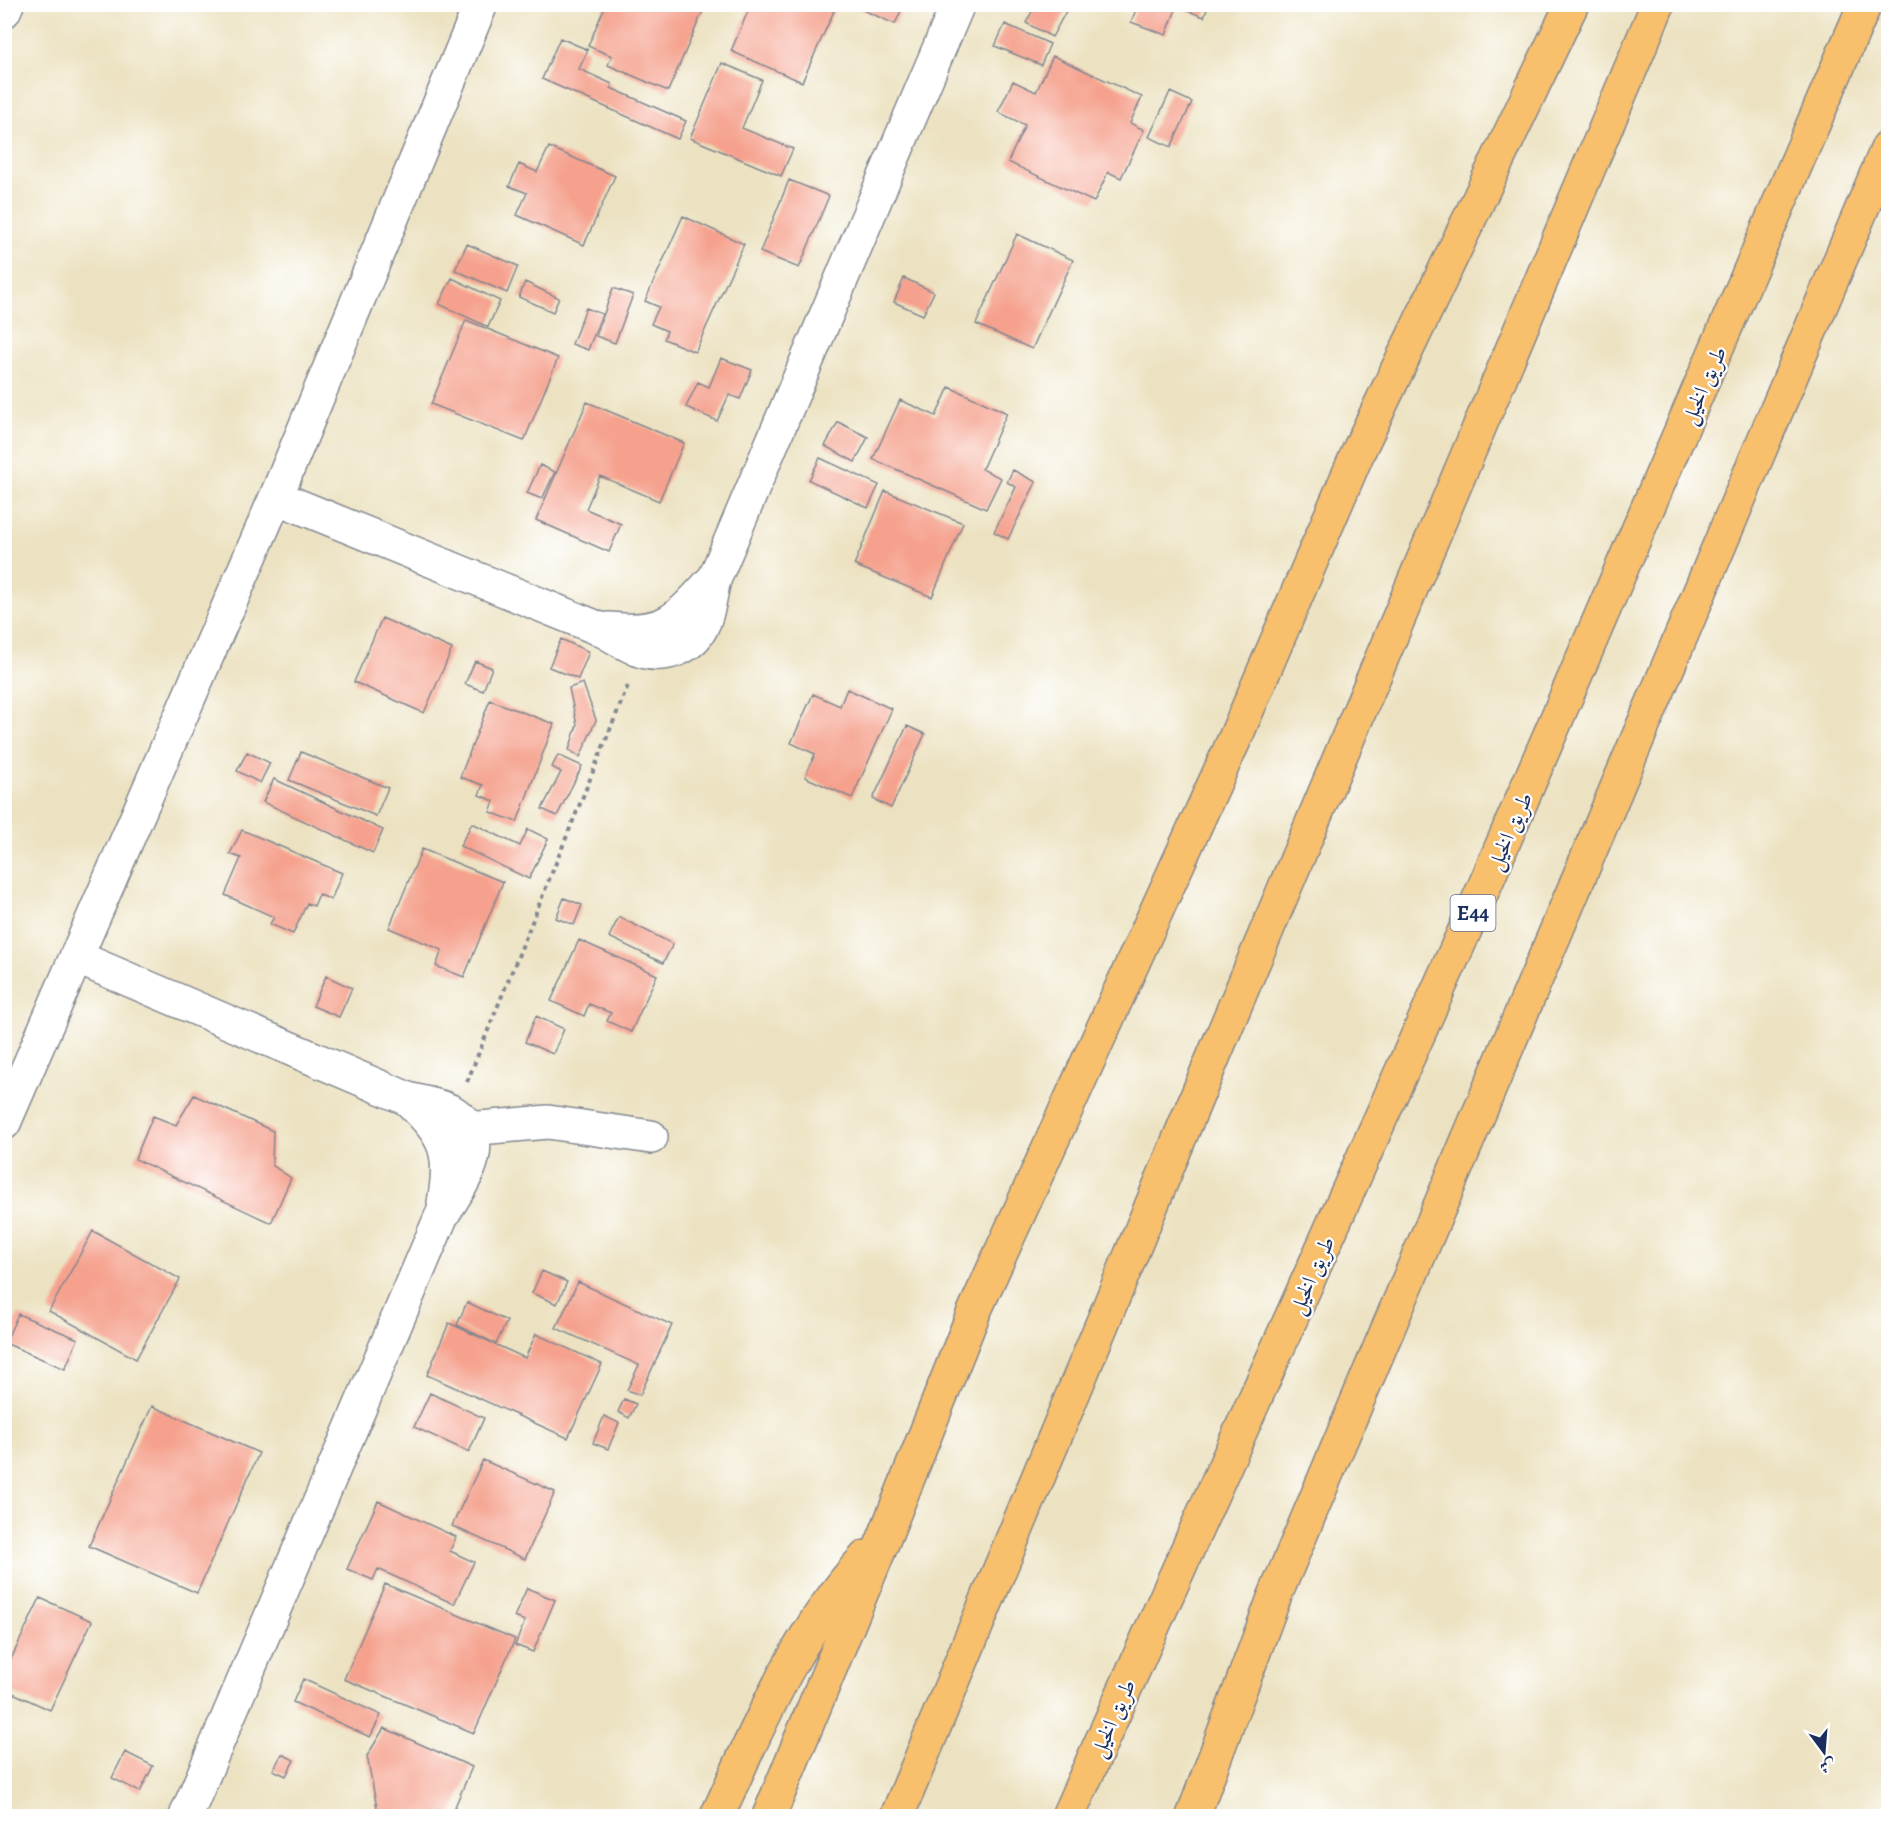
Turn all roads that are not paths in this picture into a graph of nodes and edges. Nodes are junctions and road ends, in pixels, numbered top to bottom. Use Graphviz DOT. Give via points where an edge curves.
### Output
graph roads {
  1 [pos="7,4"];
  2 [pos="481,4"];
  3 [pos="958,4"];
  4 [pos="1572,4"];
  5 [pos="1658,4"];
  6 [pos="1865,4"];
  7 [pos="4,11"];
  8 [pos="1888,147"];
  9 [pos="276,497"];
  10 [pos="714,580"];
  11 [pos="600,629"];
  12 [pos="76,957"];
  13 [pos="408,1100"];
  14 [pos="461,1121"];
  15 [pos="4,1123"];
  16 [pos="651,1137"];
  17 [pos="441,1217"];
  18 [pos="885,1536"];
  19 [pos="186,1816"];
  20 [pos="717,1816"];
  21 [pos="769,1816"];
  22 [pos="897,1816"];
  23 [pos="1068,1816"];
  24 [pos="1194,1816"];
  1 -- 7 [label="street"];
  2 -- 9 [label="street"];
  3 -- 10 [label="street"];
  4 -- 18 [label="highway" via="1359,450 1236,736 974,1312"];
  5 -- 22 [label="highway"];
  6 -- 23 [label="highway, طريق الخيل / E44" via="1482,892"];
  8 -- 24 [label="highway" via="1274,1598"];
  9 -- 11 [label="street"];
  9 -- 12 [label="street"];
  10 -- 11 [label="street" via="678,618 663,626 632,632"];
  10 -- 11 [label="street" via="702,626 692,640 677,650 659,654 642,651"];
  12 -- 13 [label="street"];
  12 -- 15 [label="street"];
  13 -- 14 [label="street"];
  13 -- 17 [label="street" via="433,1126 446,1149 449,1167"];
  14 -- 16 [label="street" via="548,1122"];
  14 -- 17 [label="street" via="474,1146 472,1165"];
  17 -- 19 [label="street"];
  18 -- 20 [label="highway" via="830,1600 790,1661"];
  18 -- 21 [label="highway"];
}
